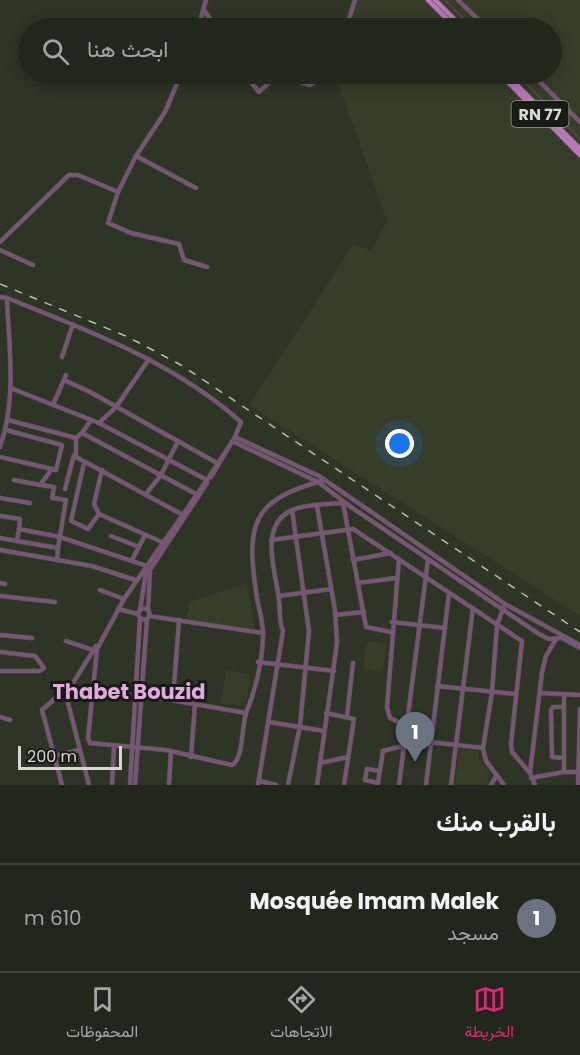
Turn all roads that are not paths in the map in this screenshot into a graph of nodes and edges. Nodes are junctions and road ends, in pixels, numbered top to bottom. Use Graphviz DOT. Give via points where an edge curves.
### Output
graph roads {
  1 [pos="200,0"];
  2 [pos="206,0"];
  3 [pos="355,0"];
  4 [pos="428,0"];
  5 [pos="435,0"];
  6 [pos="458,0"];
  7 [pos="204,8"];
  8 [pos="201,18"];
  9 [pos="210,18"];
  10 [pos="349,18"];
  11 [pos="446,18"];
  12 [pos="453,18"];
  13 [pos="477,18"];
  14 [pos="178,84"];
  15 [pos="252,84"];
  16 [pos="268,84"];
  17 [pos="510,84"];
  18 [pos="516,84"];
  19 [pos="542,84"];
  20 [pos="580,122"];
  21 [pos="580,149"];
  22 [pos="580,155"];
  23 [pos="136,156"];
  24 [pos="196,188"];
  25 [pos="118,192"];
  26 [pos="0,242"];
  27 [pos="0,250"];
  28 [pos="33,265"];
  29 [pos="207,267"];
  30 [pos="0,297"];
  31 [pos="7,298"];
  32 [pos="73,324"];
  33 [pos="62,357"];
  34 [pos="149,359"];
  35 [pos="13,389"];
  36 [pos="53,405"];
  37 [pos="116,406"];
  38 [pos="8,420"];
  39 [pos="91,420"];
  40 [pos="99,423"];
  41 [pos="6,430"];
  42 [pos="82,433"];
  43 [pos="76,438"];
  44 [pos="178,441"];
  45 [pos="232,441"];
  46 [pos="0,447"];
  47 [pos="75,455"];
  48 [pos="0,457"];
  49 [pos="170,459"];
  50 [pos="84,463"];
  51 [pos="217,463"];
  52 [pos="52,469"];
  53 [pos="102,470"];
  54 [pos="161,475"];
  55 [pos="14,480"];
  56 [pos="207,480"];
  57 [pos="325,480"];
  58 [pos="318,482"];
  59 [pos="40,485"];
  60 [pos="65,489"];
  61 [pos="146,494"];
  62 [pos="196,494"];
  63 [pos="0,498"];
  64 [pos="351,500"];
  65 [pos="30,503"];
  66 [pos="344,503"];
  67 [pos="317,506"];
  68 [pos="292,510"];
  69 [pos="99,514"];
  70 [pos="183,515"];
  71 [pos="0,516"];
  72 [pos="349,528"];
  73 [pos="19,529"];
  74 [pos="321,532"];
  75 [pos="145,535"];
  76 [pos="111,536"];
  77 [pos="296,536"];
  78 [pos="60,537"];
  79 [pos="0,538"];
  80 [pos="271,540"];
  81 [pos="17,541"];
  82 [pos="164,543"];
  83 [pos="139,547"];
  84 [pos="58,548"];
  85 [pos="0,550"];
  86 [pos="392,553"];
  87 [pos="430,554"];
  88 [pos="399,559"];
  89 [pos="57,560"];
  90 [pos="132,560"];
  91 [pos="353,560"];
  92 [pos="429,560"];
  93 [pos="147,566"];
  94 [pos="424,575"];
  95 [pos="396,578"];
  96 [pos="135,580"];
  97 [pos="358,583"];
  98 [pos="331,589"];
  99 [pos="100,590"];
  100 [pos="304,591"];
  101 [pos="449,593"];
  102 [pos="0,596"];
  103 [pos="279,596"];
  104 [pos="124,599"];
  105 [pos="55,602"];
  106 [pos="505,604"];
  107 [pos="473,608"];
  108 [pos="118,609"];
  109 [pos="502,609"];
  110 [pos="364,612"];
  111 [pos="139,614"];
  112 [pos="148,615"];
  113 [pos="335,615"];
  114 [pos="179,620"];
  115 [pos="392,622"];
  116 [pos="420,625"];
  117 [pos="497,625"];
  118 [pos="445,628"];
  119 [pos="392,632"];
  120 [pos="263,633"];
  121 [pos="0,635"];
  122 [pos="558,636"];
  123 [pos="32,638"];
  124 [pos="66,641"];
  125 [pos="580,647"];
  126 [pos="95,651"];
  127 [pos="0,652"];
  128 [pos="258,662"];
  129 [pos="353,663"];
  130 [pos="277,665"];
  131 [pos="306,668"];
  132 [pos="0,671"];
  133 [pos="334,671"];
  134 [pos="437,686"];
  135 [pos="462,688"];
  136 [pos="65,691"];
  137 [pos="92,692"];
  138 [pos="492,692"];
  139 [pos="540,693"];
  140 [pos="136,694"];
  141 [pos="515,694"];
  142 [pos="564,694"];
  143 [pos="142,695"];
  144 [pos="580,695"];
  145 [pos="173,700"];
  146 [pos="195,704"];
  147 [pos="564,707"];
  148 [pos="580,709"];
  149 [pos="246,713"];
  150 [pos="326,713"];
  151 [pos="347,716"];
  152 [pos="0,717"];
  153 [pos="10,720"];
  154 [pos="268,722"];
  155 [pos="300,726"];
  156 [pos="406,726"];
  157 [pos="324,731"];
  158 [pos="403,739"];
  159 [pos="430,742"];
  160 [pos="456,744"];
  161 [pos="114,746"];
  162 [pos="402,746"];
  163 [pos="135,748"];
  164 [pos="483,748"];
  165 [pos="79,750"];
  166 [pos="171,751"];
  167 [pos="54,756"];
  168 [pos="191,757"];
  169 [pos="348,757"];
  170 [pos="564,758"];
  171 [pos="320,763"];
  172 [pos="380,771"];
  173 [pos="564,772"];
  174 [pos="579,772"];
  175 [pos="531,775"];
  176 [pos="496,776"];
  177 [pos="259,783"];
  178 [pos="62,785"];
  179 [pos="89,785"];
  180 [pos="112,785"];
  181 [pos="130,785"];
  182 [pos="135,785"];
  183 [pos="169,785"];
  184 [pos="276,785"];
  185 [pos="290,785"];
  186 [pos="316,785"];
  187 [pos="344,785"];
  188 [pos="399,785"];
  189 [pos="426,785"];
  190 [pos="451,785"];
  191 [pos="491,785"];
  192 [pos="504,785"];
  193 [pos="535,785"];
  194 [pos="578,785"];
  1 -- 7 [label="street"];
  2 -- 7 [label="street"];
  3 -- 10 [label="street"];
  4 -- 11 [label="main road"];
  5 -- 12 [label="main road"];
  6 -- 13 [label="street"];
  7 -- 8 [label="street"];
  7 -- 9 [label="street"];
  14 -- 23 [label="street" via="165,112"];
  15 -- 16 [label="street" via="259,92"];
  17 -- 22 [label="main road, RN 77"];
  18 -- 21 [label="main road, RN 77"];
  19 -- 20 [label="street"];
  23 -- 24 [label="street"];
  23 -- 25 [label="street"];
  25 -- 26 [label="street" via="69,175"];
  25 -- 29 [label="street" via="108,223 131,233 179,244 184,260"];
  27 -- 28 [label="street"];
  30 -- 31 [label="street"];
  31 -- 32 [label="street"];
  31 -- 35 [label="street"];
  32 -- 33 [label="street"];
  32 -- 34 [label="street"];
  34 -- 37 [label="street"];
  34 -- 45 [label="street" via="241,421"];
  35 -- 36 [label="street"];
  35 -- 38 [label="street"];
  36 -- 37 [label="street" via="65,378"];
  36 -- 39 [label="street"];
  37 -- 40 [label="street"];
  37 -- 44 [label="street"];
  38 -- 41 [label="street"];
  38 -- 43 [label="street"];
  39 -- 40 [label="street"];
  39 -- 42 [label="street"];
  40 -- 49 [label="street"];
  41 -- 46 [label="street"];
  41 -- 52 [label="street" via="62,445 56,470"];
  42 -- 43 [label="street"];
  42 -- 54 [label="street"];
  43 -- 47 [label="street"];
  44 -- 49 [label="street"];
  44 -- 51 [label="street"];
  45 -- 51 [label="street"];
  45 -- 57 [label="street"];
  45 -- 58 [label="street"];
  45 -- 112 [label="street" via="150,570"];
  47 -- 50 [label="street"];
  47 -- 60 [label="street"];
  48 -- 52 [label="street"];
  49 -- 54 [label="street"];
  49 -- 56 [label="street"];
  50 -- 53 [label="street"];
  50 -- 69 [label="street" via="71,521 89,529"];
  51 -- 56 [label="street"];
  52 -- 59 [label="street"];
  53 -- 61 [label="street"];
  53 -- 69 [label="street" via="94,504"];
  54 -- 61 [label="street"];
  54 -- 62 [label="street"];
  55 -- 59 [label="street"];
  56 -- 62 [label="street"];
  57 -- 58 [label="street"];
  57 -- 64 [label="street"];
  58 -- 66 [label="street"];
  58 -- 120 [label="street" via="275,500 261,513 253,533 252,559"];
  59 -- 78 [label="street" via="54,487 52,498 66,500"];
  61 -- 70 [label="street"];
  62 -- 70 [label="street"];
  63 -- 65 [label="street"];
  64 -- 66 [label="street"];
  64 -- 87 [label="street"];
  66 -- 67 [label="street"];
  66 -- 72 [label="street"];
  66 -- 92 [label="street"];
  67 -- 68 [label="street"];
  67 -- 74 [label="street"];
  68 -- 77 [label="street"];
  68 -- 80 [label="street" via="280,519"];
  69 -- 75 [label="street"];
  70 -- 82 [label="street"];
  71 -- 73 [label="street" via="19,518"];
  72 -- 74 [label="street"];
  72 -- 86 [label="street"];
  72 -- 91 [label="street"];
  73 -- 78 [label="street"];
  73 -- 81 [label="street"];
  74 -- 77 [label="street"];
  74 -- 98 [label="street"];
  75 -- 82 [label="street"];
  75 -- 83 [label="street"];
  76 -- 83 [label="street"];
  77 -- 80 [label="street"];
  77 -- 100 [label="street"];
  78 -- 84 [label="street"];
  78 -- 90 [label="street"];
  79 -- 81 [label="street"];
  80 -- 103 [label="street"];
  81 -- 84 [label="street"];
  82 -- 93 [label="street"];
  83 -- 90 [label="street"];
  84 -- 89 [label="street"];
  85 -- 89 [label="street"];
  86 -- 88 [label="street"];
  86 -- 91 [label="street"];
  87 -- 92 [label="street"];
  87 -- 106 [label="street"];
  88 -- 94 [label="street"];
  88 -- 95 [label="street"];
  89 -- 96 [label="street"];
  90 -- 93 [label="street"];
  91 -- 97 [label="street"];
  92 -- 94 [label="street"];
  92 -- 109 [label="street"];
  93 -- 96 [label="street"];
  93 -- 111 [label="street"];
  94 -- 101 [label="street"];
  94 -- 116 [label="street"];
  95 -- 97 [label="street"];
  95 -- 115 [label="street"];
  96 -- 104 [label="street"];
  97 -- 110 [label="street"];
  98 -- 100 [label="street"];
  98 -- 113 [label="street"];
  99 -- 104 [label="street"];
  100 -- 103 [label="street"];
  100 -- 131 [label="street" via="309,631"];
  101 -- 107 [label="street"];
  101 -- 118 [label="street"];
  102 -- 105 [label="street"];
  103 -- 130 [label="street" via="279,626 283,631"];
  104 -- 108 [label="street"];
  106 -- 109 [label="street"];
  106 -- 122 [label="street"];
  107 -- 117 [label="street"];
  107 -- 135 [label="street"];
  108 -- 111 [label="street"];
  108 -- 126 [label="street"];
  109 -- 117 [label="street"];
  109 -- 122 [label="street" via="544,637"];
  110 -- 113 [label="street"];
  110 -- 119 [label="street" via="367,628"];
  111 -- 112 [label="street"];
  111 -- 112 [label="street"];
  111 -- 140 [label="street"];
  112 -- 114 [label="street"];
  112 -- 143 [label="street"];
  113 -- 133 [label="street"];
  114 -- 120 [label="street"];
  114 -- 145 [label="street"];
  115 -- 116 [label="street"];
  115 -- 119 [label="street"];
  116 -- 118 [label="street"];
  116 -- 156 [label="street"];
  117 -- 138 [label="street"];
  117 -- 141 [label="street" via="523,642"];
  118 -- 134 [label="street"];
  119 -- 156 [label="street" via="387,711"];
  120 -- 128 [label="street"];
  121 -- 123 [label="street"];
  122 -- 125 [label="street"];
  122 -- 139 [label="street" via="544,662"];
  124 -- 126 [label="street"];
  126 -- 136 [label="street"];
  126 -- 137 [label="street"];
  127 -- 132 [label="street" via="35,656 44,669"];
  128 -- 130 [label="street"];
  128 -- 149 [label="street"];
  129 -- 151 [label="street"];
  130 -- 131 [label="street"];
  130 -- 154 [label="street"];
  131 -- 133 [label="street"];
  131 -- 155 [label="street"];
  133 -- 150 [label="street"];
  134 -- 135 [label="street"];
  134 -- 159 [label="street"];
  135 -- 138 [label="street"];
  135 -- 160 [label="street"];
  136 -- 137 [label="street"];
  136 -- 165 [label="street"];
  136 -- 167 [label="street" via="42,710"];
  137 -- 140 [label="street"];
  137 -- 161 [label="street" via="88,741"];
  138 -- 141 [label="street"];
  138 -- 164 [label="street"];
  139 -- 142 [label="street"];
  139 -- 175 [label="street"];
  140 -- 143 [label="street"];
  140 -- 163 [label="street"];
  141 -- 175 [label="street" via="511,749"];
  142 -- 144 [label="street"];
  142 -- 147 [label="street"];
  143 -- 145 [label="street"];
  143 -- 163 [label="street"];
  145 -- 146 [label="street"];
  146 -- 149 [label="street"];
  146 -- 168 [label="street"];
  147 -- 170 [label="street"];
  147 -- 170 [label="street" via="551,710 550,749 552,757"];
  148 -- 174 [label="street"];
  149 -- 168 [label="street" via="236,763"];
  150 -- 151 [label="street"];
  150 -- 157 [label="street"];
  151 -- 169 [label="street" via="354,718"];
  152 -- 153 [label="street"];
  154 -- 155 [label="street"];
  154 -- 177 [label="street"];
  155 -- 157 [label="street"];
  155 -- 185 [label="street"];
  156 -- 158 [label="street"];
  157 -- 171 [label="street"];
  158 -- 159 [label="street"];
  158 -- 162 [label="street"];
  159 -- 160 [label="street"];
  159 -- 189 [label="street"];
  160 -- 164 [label="street"];
  160 -- 190 [label="street"];
  161 -- 163 [label="street"];
  161 -- 180 [label="street"];
  162 -- 172 [label="street" via="383,751"];
  162 -- 188 [label="street"];
  163 -- 166 [label="street"];
  163 -- 181 [label="street"];
  163 -- 182 [label="street"];
  164 -- 176 [label="street"];
  165 -- 167 [label="street"];
  165 -- 179 [label="street"];
  166 -- 168 [label="street"];
  166 -- 183 [label="street"];
  167 -- 178 [label="street"];
  169 -- 171 [label="street"];
  169 -- 187 [label="street"];
  170 -- 173 [label="street"];
  171 -- 186 [label="street"];
  172 -- 172 [label="street" via="366,770 365,780 378,783"];
  173 -- 174 [label="street"];
  173 -- 175 [label="street"];
  174 -- 194 [label="street"];
  175 -- 193 [label="street"];
  176 -- 191 [label="street"];
  176 -- 192 [label="street"];
  177 -- 184 [label="street"];
}
